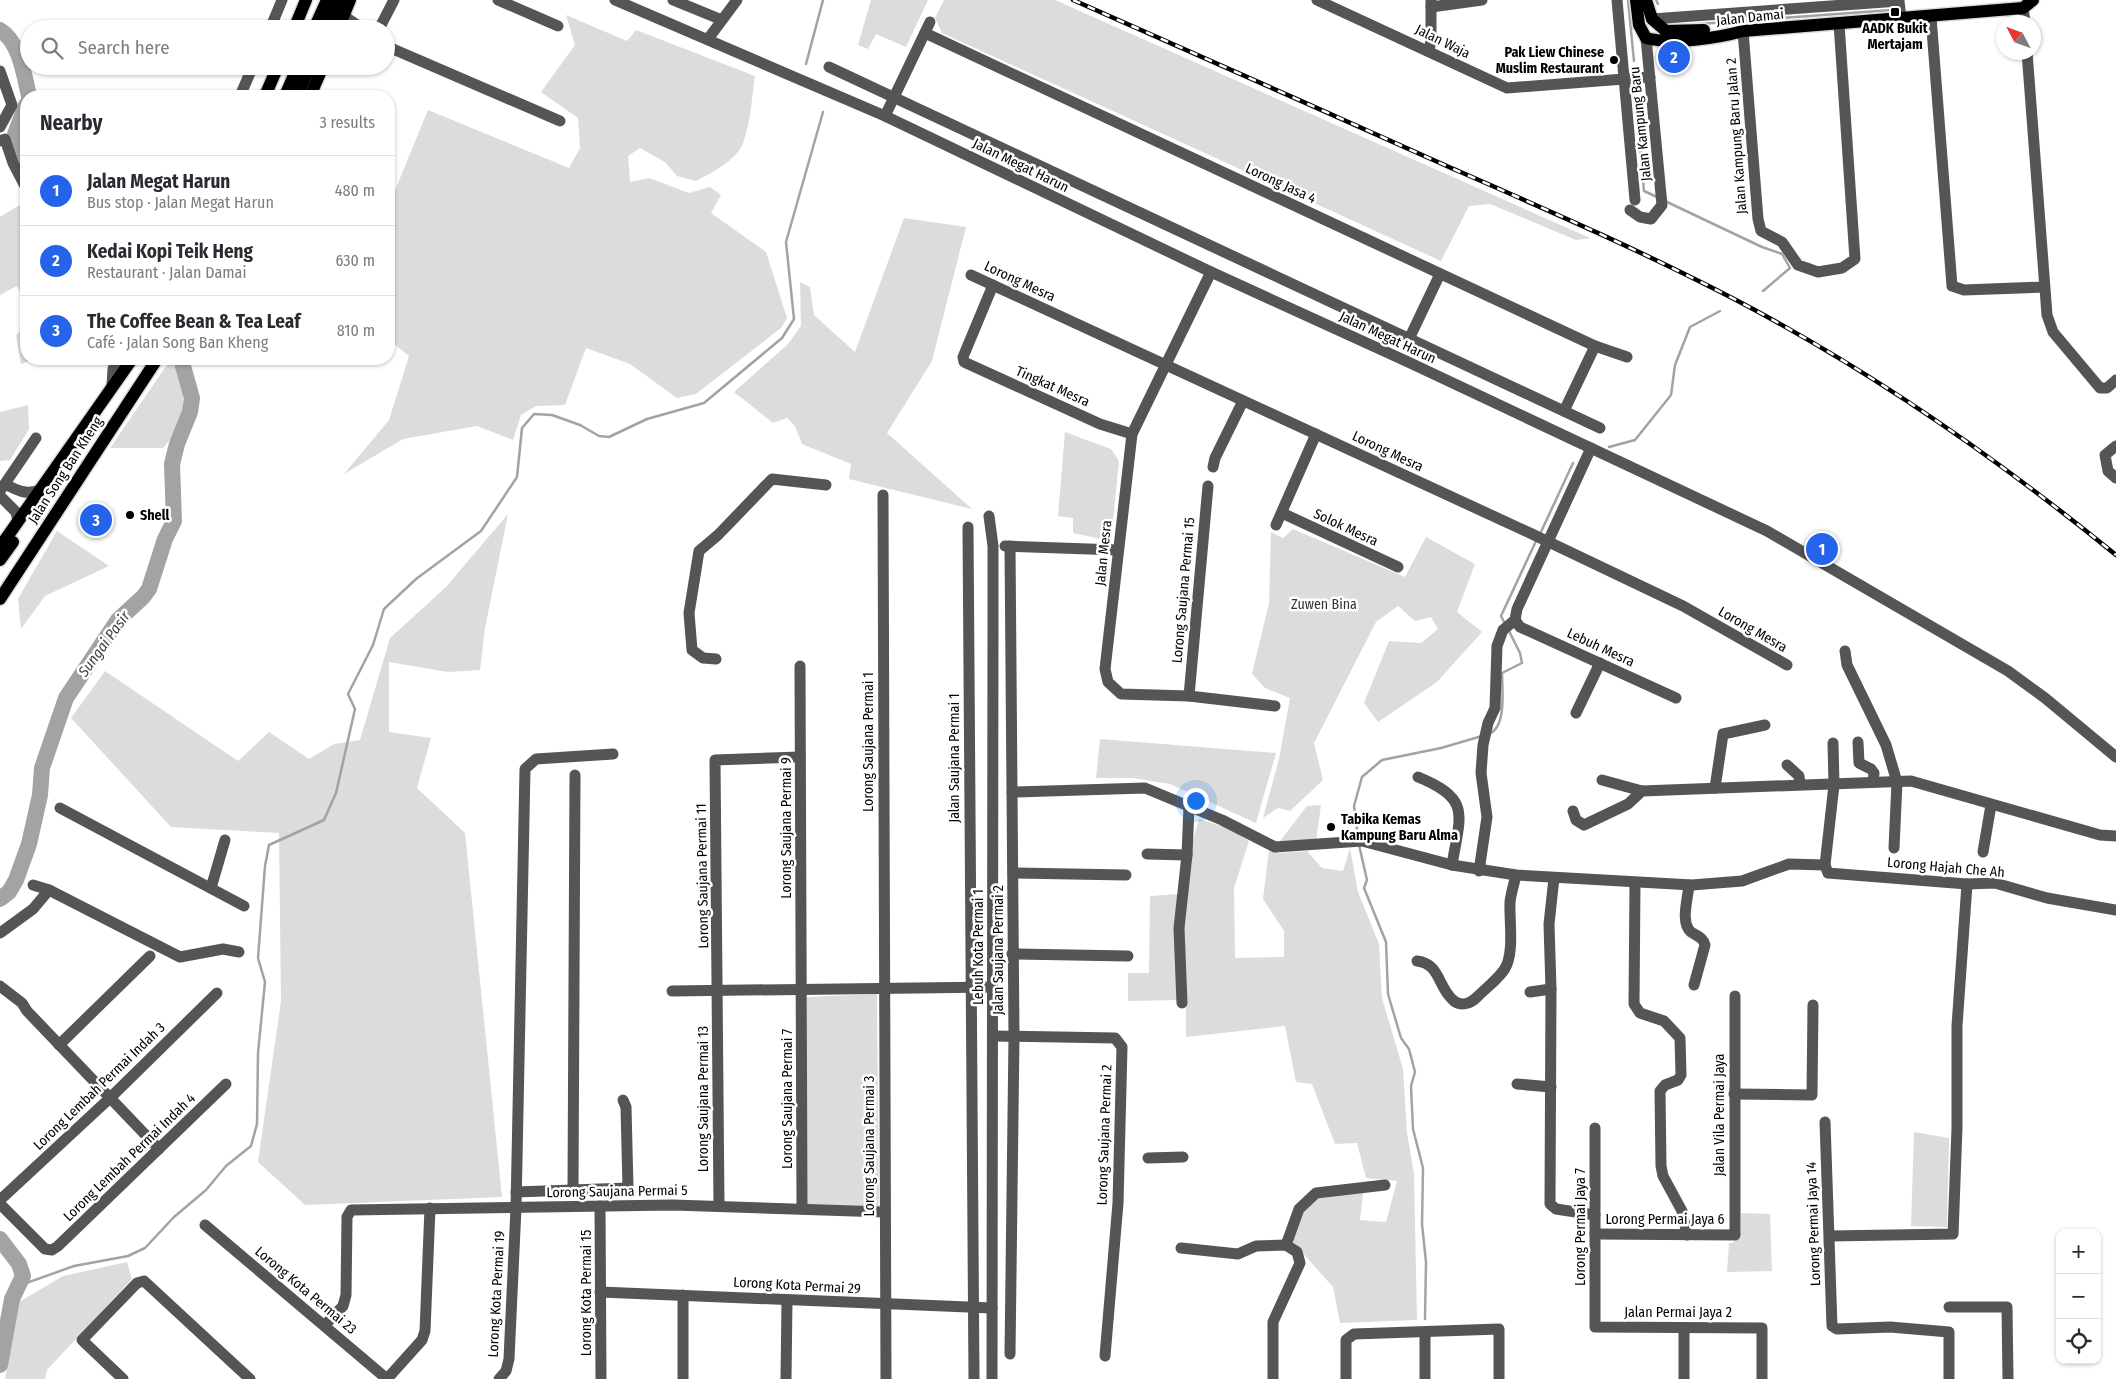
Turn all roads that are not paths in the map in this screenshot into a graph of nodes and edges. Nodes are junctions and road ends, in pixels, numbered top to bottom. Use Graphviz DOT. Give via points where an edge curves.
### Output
graph roads {
  1 [pos="282,0"];
  2 [pos="306,0"];
  3 [pos="327,0"];
  4 [pos="338,0"];
  5 [pos="350,0"];
  6 [pos="394,0"];
  7 [pos="498,0"];
  8 [pos="615,0"];
  9 [pos="674,0"];
  10 [pos="736,0"];
  11 [pos="1317,0"];
  12 [pos="1482,0"];
  13 [pos="1617,0"];
  14 [pos="1636,0"];
  15 [pos="1646,0"];
  16 [pos="1899,1"];
  17 [pos="514,3"];
  18 [pos="1431,3"];
  19 [pos="2028,4"];
  20 [pos="1340,5"];
  21 [pos="344,16"];
  22 [pos="1931,17"];
  23 [pos="1652,19"];
  24 [pos="274,20"];
  25 [pos="298,20"];
  26 [pos="318,20"];
  27 [pos="330,20"];
  28 [pos="342,20"];
  29 [pos="350,20"];
  30 [pos="383,20"];
  31 [pos="722,20"];
  32 [pos="1901,20"];
  33 [pos="930,22"];
  34 [pos="1839,24"];
  35 [pos="558,26"];
  36 [pos="1743,31"];
  37 [pos="924,33"];
  38 [pos="1646,38"];
  39 [pos="708,39"];
  40 [pos="395,50"];
  41 [pos="1429,51"];
  42 [pos="2029,60"];
  43 [pos="829,67"];
  44 [pos="0,71"];
  45 [pos="247,75"];
  46 [pos="274,75"];
  47 [pos="294,75"];
  48 [pos="306,75"];
  49 [pos="319,75"];
  50 [pos="1626,78"];
  51 [pos="1650,78"];
  52 [pos="242,90"];
  53 [pos="268,90"];
  54 [pos="288,90"];
  55 [pos="300,90"];
  56 [pos="313,90"];
  57 [pos="894,97"];
  58 [pos="885,116"];
  59 [pos="560,121"];
  60 [pos="0,128"];
  61 [pos="0,141"];
  62 [pos="20,176"];
  63 [pos="1211,272"];
  64 [pos="1440,274"];
  65 [pos="971,275"];
  66 [pos="993,286"];
  67 [pos="2044,287"];
  68 [pos="1409,339"];
  69 [pos="1595,346"];
  70 [pos="1627,358"];
  71 [pos="114,365"];
  72 [pos="127,365"];
  73 [pos="153,365"];
  74 [pos="1166,365"];
  75 [pos="1469,367"];
  76 [pos="2116,380"];
  77 [pos="112,385"];
  78 [pos="1460,387"];
  79 [pos="1244,401"];
  80 [pos="1564,411"];
  81 [pos="1600,428"];
  82 [pos="1132,434"];
  83 [pos="1316,434"];
  84 [pos="36,438"];
  85 [pos="2116,446"];
  86 [pos="1592,448"];
  87 [pos="1213,467"];
  88 [pos="2116,478"];
  89 [pos="826,485"];
  90 [pos="1208,486"];
  91 [pos="2,487"];
  92 [pos="42,489"];
  93 [pos="883,495"];
  94 [pos="0,496"];
  95 [pos="27,509"];
  96 [pos="1282,513"];
  97 [pos="989,516"];
  98 [pos="18,521"];
  99 [pos="1276,526"];
  100 [pos="968,527"];
  101 [pos="1540,538"];
  102 [pos="993,546"];
  103 [pos="1010,546"];
  104 [pos="0,547"];
  105 [pos="1118,550"];
  106 [pos="0,560"];
  107 [pos="1398,567"];
  108 [pos="0,598"];
  109 [pos="1509,625"];
  110 [pos="1845,650"];
  111 [pos="716,659"];
  112 [pos="1600,663"];
  113 [pos="1787,665"];
  114 [pos="800,666"];
  115 [pos="1189,696"];
  116 [pos="1676,698"];
  117 [pos="1275,706"];
  118 [pos="1576,713"];
  119 [pos="1765,725"];
  120 [pos="1858,742"];
  121 [pos="1834,743"];
  122 [pos="613,754"];
  123 [pos="800,757"];
  124 [pos="2116,757"];
  125 [pos="1787,765"];
  126 [pos="575,775"];
  127 [pos="1418,777"];
  128 [pos="1602,780"];
  129 [pos="1873,782"];
  130 [pos="1897,782"];
  131 [pos="1800,784"];
  132 [pos="1834,785"];
  133 [pos="1715,788"];
  134 [pos="1642,791"];
  135 [pos="1012,792"];
  136 [pos="1991,806"];
  137 [pos="1189,807"];
  138 [pos="60,808"];
  139 [pos="1573,811"];
  140 [pos="2116,836"];
  141 [pos="225,840"];
  142 [pos="1894,848"];
  143 [pos="1984,852"];
  144 [pos="1147,854"];
  145 [pos="1187,855"];
  146 [pos="1452,865"];
  147 [pos="1828,870"];
  148 [pos="1479,871"];
  149 [pos="1013,873"];
  150 [pos="1126,875"];
  151 [pos="1516,875"];
  152 [pos="1554,878"];
  153 [pos="1634,883"];
  154 [pos="1967,884"];
  155 [pos="33,885"];
  156 [pos="1689,885"];
  157 [pos="210,888"];
  158 [pos="49,890"];
  159 [pos="244,906"];
  160 [pos="2116,910"];
  161 [pos="0,933"];
  162 [pos="239,952"];
  163 [pos="1012,954"];
  164 [pos="150,956"];
  165 [pos="1128,956"];
  166 [pos="1417,961"];
  167 [pos="1694,985"];
  168 [pos="0,986"];
  169 [pos="994,987"];
  170 [pos="885,988"];
  171 [pos="972,988"];
  172 [pos="1550,989"];
  173 [pos="802,990"];
  174 [pos="672,991"];
  175 [pos="718,991"];
  176 [pos="1530,992"];
  177 [pos="217,993"];
  178 [pos="1735,996"];
  179 [pos="1182,1004"];
  180 [pos="1813,1005"];
  181 [pos="994,1036"];
  182 [pos="1014,1036"];
  183 [pos="59,1044"];
  184 [pos="226,1084"];
  185 [pos="1517,1084"];
  186 [pos="1551,1087"];
  187 [pos="1734,1094"];
  188 [pos="110,1098"];
  189 [pos="624,1100"];
  190 [pos="1825,1122"];
  191 [pos="1595,1128"];
  192 [pos="159,1149"];
  193 [pos="1183,1157"];
  194 [pos="1148,1158"];
  195 [pos="1385,1185"];
  196 [pos="573,1190"];
  197 [pos="516,1192"];
  198 [pos="0,1200"];
  199 [pos="0,1204"];
  200 [pos="600,1206"];
  201 [pos="719,1206"];
  202 [pos="430,1208"];
  203 [pos="516,1208"];
  204 [pos="802,1209"];
  205 [pos="884,1212"];
  206 [pos="1595,1215"];
  207 [pos="205,1225"];
  208 [pos="1595,1234"];
  209 [pos="1735,1234"];
  210 [pos="1687,1236"];
  211 [pos="1830,1236"];
  212 [pos="1286,1245"];
  213 [pos="1181,1248"];
  214 [pos="600,1292"];
  215 [pos="683,1295"];
  216 [pos="787,1300"];
  217 [pos="886,1304"];
  218 [pos="974,1308"];
  219 [pos="992,1308"];
  220 [pos="1949,1308"];
  221 [pos="325,1325"];
  222 [pos="1595,1327"];
  223 [pos="1684,1328"];
  224 [pos="1425,1333"];
  225 [pos="1010,1354"];
  226 [pos="1105,1356"];
  227 [pos="123,1379"];
  228 [pos="250,1379"];
  229 [pos="387,1379"];
  230 [pos="499,1379"];
  231 [pos="601,1379"];
  232 [pos="683,1379"];
  233 [pos="786,1379"];
  234 [pos="886,1379"];
  235 [pos="974,1379"];
  236 [pos="992,1379"];
  237 [pos="1273,1379"];
  238 [pos="1346,1379"];
  239 [pos="1425,1379"];
  240 [pos="1499,1379"];
  241 [pos="1684,1379"];
  242 [pos="1762,1379"];
  243 [pos="1949,1379"];
  244 [pos="2008,1379"];
  1 -- 24 [label="street"];
  2 -- 25 [label="main road"];
  3 -- 26 [label="main road"];
  4 -- 27 [label="main road"];
  5 -- 21 [label="main road"];
  6 -- 30 [label="street"];
  7 -- 17 [label="street"];
  8 -- 39 [label="street, Jalan Megat Harun"];
  9 -- 31 [label="street"];
  10 -- 31 [label="street"];
  11 -- 20 [label="street, Jalan Waja"];
  12 -- 18 [label="street"];
  13 -- 50 [label="street"];
  14 -- 38 [label="main road, Jalan Kampung Baru"];
  15 -- 23 [label="main road"];
  16 -- 23 [label="street"];
  16 -- 32 [label="street"];
  17 -- 35 [label="street"];
  18 -- 41 [label="street"];
  19 -- 22 [label="main road, Jalan Damai"];
  20 -- 41 [label="street, Jalan Waja"];
  21 -- 28 [label="main road"];
  21 -- 29 [label="street"];
  22 -- 32 [label="main road, Jalan Damai"];
  22 -- 67 [label="street" via="1952,286 1964,290"];
  23 -- 36 [label="main road" via="1666,31"];
  31 -- 39 [label="street"];
  32 -- 34 [label="main road, Jalan Damai"];
  33 -- 37 [label="street"];
  34 -- 36 [label="main road, Jalan Damai"];
  34 -- 36 [label="street, Jalan Kampung Baru Jalan 2" via="1855,259 1842,268 1818,272 1798,265 1782,242 1761,232"];
  36 -- 38 [label="main road, Jalan Damai" via="1674,40"];
  37 -- 57 [label="street"];
  37 -- 64 [label="street, Lorong Jasa 4"];
  38 -- 51 [label="street, Jalan Kampung Baru"];
  39 -- 58 [label="street, Jalan Megat Harun"];
  40 -- 59 [label="street"];
  41 -- 50 [label="street, Jalan Waja" via="1507,88"];
  42 -- 67 [label="street"];
  43 -- 57 [label="street, Jalan Megat Harun"];
  44 -- 60 [label="street" via="12,105"];
  45 -- 52 [label="street"];
  46 -- 53 [label="main road"];
  47 -- 54 [label="main road"];
  48 -- 55 [label="main road"];
  49 -- 56 [label="main road"];
  50 -- 51 [label="street, Jalan Waja"];
  50 -- 51 [label="street, Jalan Kampung Baru" via="1632,205 1640,218 1651,219 1662,205"];
  57 -- 58 [label="street"];
  57 -- 68 [label="street, Jalan Megat Harun"];
  58 -- 63 [label="street, Jalan Megat Harun"];
  61 -- 62 [label="street" via="5,139"];
  63 -- 74 [label="street, Jalan Mesra"];
  63 -- 78 [label="street, Jalan Megat Harun"];
  64 -- 68 [label="street"];
  64 -- 69 [label="street, Lorong Jasa 4"];
  65 -- 66 [label="street, Lorong Mesra"];
  66 -- 74 [label="street, Lorong Mesra"];
  66 -- 82 [label="street, Tingkat Mesra" via="963,357 964,362 1100,424"];
  67 -- 76 [label="street" via="2047,315 2053,332 2100,388 2107,388"];
  68 -- 75 [label="street, Jalan Megat Harun"];
  69 -- 70 [label="street, Lorong Jasa 4"];
  69 -- 80 [label="street"];
  71 -- 77 [label="street"];
  72 -- 77 [label="main road, Jalan Song Ban Kheng"];
  73 -- 108 [label="main road, Jalan Song Ban Kheng"];
  74 -- 79 [label="street, Lorong Mesra"];
  74 -- 82 [label="street, Jalan Mesra"];
  75 -- 78 [label="street"];
  75 -- 80 [label="street, Jalan Megat Harun"];
  77 -- 92 [label="main road, Jalan Song Ban Kheng"];
  78 -- 86 [label="street, Jalan Megat Harun"];
  79 -- 83 [label="street, Lorong Mesra"];
  79 -- 87 [label="street"];
  80 -- 81 [label="street, Jalan Megat Harun"];
  82 -- 105 [label="street, Jalan Mesra"];
  83 -- 96 [label="street"];
  83 -- 101 [label="street, Lorong Mesra"];
  84 -- 91 [label="street"];
  85 -- 88 [label="street" via="2106,455 2108,471"];
  86 -- 101 [label="street"];
  86 -- 124 [label="street, Jalan Megat Harun" via="1767,531 1926,622 2008,671"];
  89 -- 111 [label="street" via="772,479 699,551 689,613 692,650 703,658"];
  90 -- 115 [label="street, Lorong Saujana Permai 15"];
  91 -- 92 [label="street" via="33,493"];
  92 -- 95 [label="main road, Jalan Song Ban Kheng"];
  93 -- 170 [label="street, Lorong Saujana Permai 1"];
  94 -- 98 [label="street" via="13,508"];
  95 -- 98 [label="main road, Jalan Song Ban Kheng"];
  95 -- 106 [label="main road" via="28,517 23,528"];
  96 -- 99 [label="street"];
  96 -- 107 [label="street, Solok Mesra"];
  97 -- 102 [label="street, Lebuh Kota Permai 1"];
  98 -- 104 [label="main road, Jalan Song Ban Kheng"];
  100 -- 171 [label="street, Jalan Saujana Permai 1"];
  101 -- 109 [label="street"];
  101 -- 113 [label="street, Lorong Mesra" via="1683,606"];
  102 -- 103 [label="street"];
  102 -- 169 [label="street, Lebuh Kota Permai 1"];
  103 -- 105 [label="street"];
  103 -- 135 [label="street, Jalan Saujana Permai 2"];
  105 -- 115 [label="street, Jalan Mesra" via="1105,669 1108,682 1121,694"];
  109 -- 112 [label="street, Lebuh Mesra"];
  109 -- 148 [label="street" via="1496,646 1495,708 1485,736 1481,773 1487,817"];
  110 -- 130 [label="street" via="1847,665 1886,745"];
  112 -- 116 [label="street, Lebuh Mesra"];
  112 -- 118 [label="street"];
  114 -- 123 [label="street, Lorong Saujana Permai 9"];
  115 -- 117 [label="street, Jalan Mesra"];
  119 -- 133 [label="street" via="1723,734"];
  120 -- 129 [label="street" via="1859,763 1874,773"];
  121 -- 132 [label="street"];
  122 -- 197 [label="street, Lorong Kota Permai 19" via="536,759 525,769"];
  123 -- 173 [label="street, Lorong Saujana Permai 9"];
  123 -- 175 [label="street, Lorong Saujana Permai 11" via="715,760"];
  125 -- 131 [label="street" via="1799,776"];
  126 -- 196 [label="street"];
  127 -- 146 [label="street" via="1449,792 1457,805 1459,822"];
  128 -- 134 [label="street"];
  129 -- 130 [label="street"];
  129 -- 132 [label="street"];
  130 -- 136 [label="street" via="1911,781"];
  130 -- 142 [label="street"];
  131 -- 132 [label="street"];
  131 -- 133 [label="street"];
  132 -- 147 [label="street"];
  133 -- 134 [label="street"];
  134 -- 139 [label="street" via="1628,804 1584,825 1576,820"];
  135 -- 137 [label="street" via="1145,788"];
  135 -- 149 [label="street, Jalan Saujana Permai 2"];
  136 -- 140 [label="street" via="2100,835"];
  136 -- 143 [label="street"];
  137 -- 145 [label="street"];
  137 -- 146 [label="street, Lorong Hajah Che Ah" via="1275,847 1362,841"];
  138 -- 157 [label="street"];
  141 -- 157 [label="street"];
  144 -- 145 [label="street"];
  145 -- 179 [label="street" via="1178,928"];
  146 -- 148 [label="street, Lorong Hajah Che Ah"];
  147 -- 154 [label="street, Lorong Hajah Che Ah"];
  147 -- 156 [label="street, Lorong Hajah Che Ah" via="1789,864 1757,878"];
  148 -- 151 [label="street, Lorong Hajah Che Ah"];
  149 -- 150 [label="street"];
  149 -- 163 [label="street, Jalan Saujana Permai 2"];
  151 -- 152 [label="street, Lorong Hajah Che Ah"];
  151 -- 166 [label="street" via="1510,900 1509,957 1505,969 1472,1002 1454,1001 1433,967 1428,962"];
  152 -- 153 [label="street, Lorong Hajah Che Ah"];
  152 -- 172 [label="street" via="1549,924"];
  153 -- 156 [label="street, Lorong Hajah Che Ah"];
  153 -- 210 [label="street" via="1634,1004 1640,1012 1664,1021 1680,1042 1678,1080 1660,1090 1661,1166 1682,1211"];
  154 -- 160 [label="street, Lorong Hajah Che Ah" via="1995,884 2047,898"];
  154 -- 211 [label="street" via="1957,1026 1958,1128 1953,1234"];
  155 -- 158 [label="street"];
  156 -- 167 [label="street" via="1685,921 1687,928 1704,939 1705,945"];
  157 -- 159 [label="street"];
  158 -- 161 [label="street" via="33,909"];
  158 -- 162 [label="street" via="180,956 223,949"];
  163 -- 165 [label="street"];
  163 -- 182 [label="street, Jalan Saujana Permai 2"];
  164 -- 183 [label="street"];
  168 -- 183 [label="street" via="22,1003"];
  169 -- 171 [label="street"];
  169 -- 181 [label="street, Lebuh Kota Permai 1"];
  170 -- 171 [label="street"];
  170 -- 173 [label="street"];
  170 -- 205 [label="street, Lorong Saujana Permai 3"];
  171 -- 218 [label="street, Lebuh Kota Permai 1"];
  172 -- 176 [label="street"];
  172 -- 186 [label="street"];
  173 -- 175 [label="street"];
  173 -- 204 [label="street, Lorong Saujana Permai 7"];
  174 -- 175 [label="street"];
  175 -- 201 [label="street, Lorong Saujana Permai 13"];
  177 -- 188 [label="street, Lorong Lembah Permai Indah 3"];
  178 -- 187 [label="street, Jalan Vila Permai Jaya"];
  180 -- 187 [label="street" via="1812,1095"];
  181 -- 182 [label="street, Lorong Saujana Permai 2"];
  181 -- 219 [label="street, Lebuh Kota Permai 1"];
  182 -- 225 [label="street, Jalan Saujana Permai 2"];
  182 -- 226 [label="street, Lorong Saujana Permai 2" via="1115,1038 1122,1047 1118,1203"];
  183 -- 188 [label="street"];
  184 -- 192 [label="street, Lorong Lembah Permai Indah 4"];
  185 -- 186 [label="street"];
  186 -- 206 [label="street" via="1550,1204 1556,1209"];
  187 -- 209 [label="street, Jalan Vila Permai Jaya"];
  188 -- 192 [label="street"];
  188 -- 198 [label="street, Lorong Lembah Permai Indah 3"];
  189 -- 196 [label="street" via="628,1188"];
  190 -- 211 [label="street, Lorong Permai Jaya 14"];
  191 -- 206 [label="street, Lorong Permai Jaya 7"];
  192 -- 199 [label="street, Lorong Lembah Permai Indah 4" via="52,1250 44,1249"];
  193 -- 194 [label="street"];
  195 -- 212 [label="street" via="1316,1193 1299,1210"];
  196 -- 197 [label="street"];
  197 -- 203 [label="street, Lorong Kota Permai 19"];
  200 -- 201 [label="street, Lorong Saujana Permai 5"];
  200 -- 203 [label="street, Lorong Saujana Permai 5"];
  200 -- 214 [label="street, Lorong Kota Permai 15"];
  201 -- 204 [label="street, Lorong Saujana Permai 5"];
  202 -- 203 [label="street, Lorong Saujana Permai 5"];
  202 -- 221 [label="street, Lorong Saujana Permai 5" via="351,1210 347,1217 346,1295 343,1306"];
  202 -- 229 [label="street" via="425,1331 422,1340"];
  203 -- 230 [label="street, Lorong Kota Permai 19" via="509,1358 506,1371"];
  204 -- 205 [label="street, Lorong Saujana Permai 5"];
  205 -- 217 [label="street, Lorong Saujana Permai 3"];
  206 -- 208 [label="street, Lorong Permai Jaya 7"];
  207 -- 221 [label="street, Lorong Kota Permai 23"];
  208 -- 210 [label="street, Lorong Permai Jaya 6"];
  208 -- 222 [label="street, Lorong Permai Jaya 7"];
  209 -- 210 [label="street, Lorong Permai Jaya 6"];
  211 -- 243 [label="street, Lorong Permai Jaya 14" via="1832,1326 1837,1329 1890,1327 1949,1332"];
  212 -- 213 [label="street" via="1256,1246 1238,1254"];
  212 -- 237 [label="street" via="1297,1252 1300,1264 1273,1322"];
  214 -- 215 [label="street, Lorong Kota Permai 29"];
  214 -- 231 [label="street, Lorong Kota Permai 15"];
  215 -- 216 [label="street, Lorong Kota Permai 29"];
  215 -- 232 [label="street"];
  216 -- 217 [label="street, Lorong Kota Permai 29"];
  216 -- 233 [label="street"];
  217 -- 218 [label="street, Lorong Kota Permai 29"];
  217 -- 234 [label="street, Lorong Saujana Permai 3"];
  218 -- 219 [label="street, Lorong Kota Permai 29"];
  218 -- 235 [label="street, Lebuh Kota Permai 1"];
  219 -- 236 [label="street, Lebuh Kota Permai 1"];
  220 -- 244 [label="street" via="2007,1307"];
  221 -- 229 [label="street, Lorong Kota Permai 23"];
  222 -- 223 [label="street, Jalan Permai Jaya 2"];
  223 -- 241 [label="street"];
  223 -- 242 [label="street, Jalan Permai Jaya 2" via="1762,1328"];
  224 -- 238 [label="street" via="1354,1334 1346,1340"];
  224 -- 239 [label="street"];
  224 -- 240 [label="street" via="1500,1330"];
  227 -- 228 [label="street" via="82,1340 137,1283 144,1281"];
}
